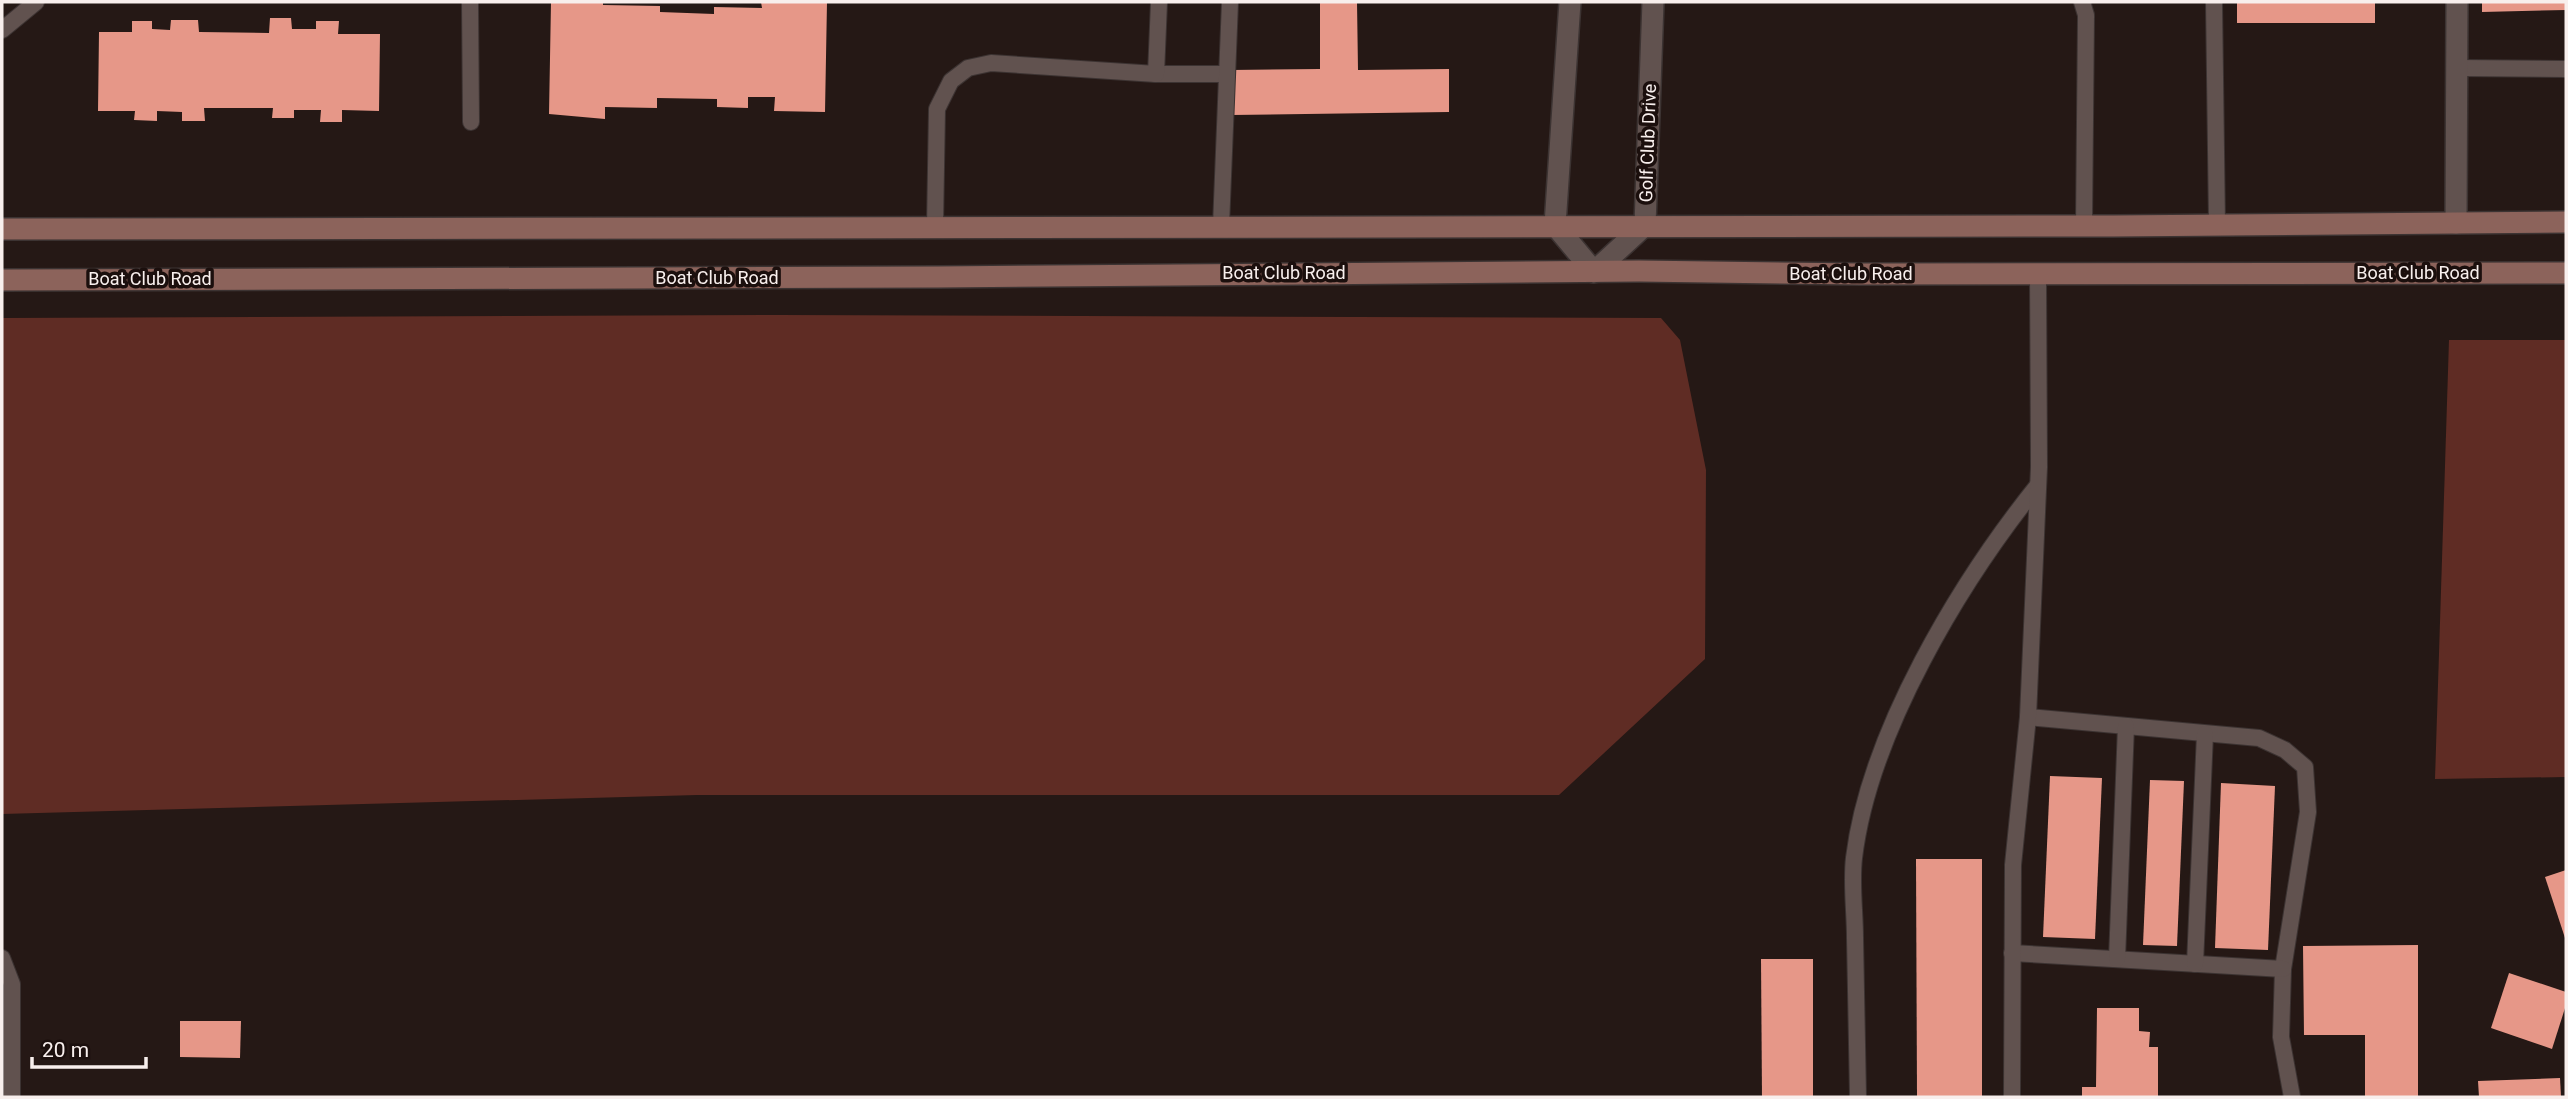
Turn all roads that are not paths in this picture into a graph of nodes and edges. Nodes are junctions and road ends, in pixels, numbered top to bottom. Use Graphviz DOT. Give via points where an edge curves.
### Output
graph roads {
  1 [pos="36,2"];
  2 [pos="470,2"];
  3 [pos="1159,2"];
  4 [pos="1230,2"];
  5 [pos="1570,2"];
  6 [pos="1653,2"];
  7 [pos="2082,2"];
  8 [pos="2214,2"];
  9 [pos="2457,2"];
  10 [pos="2,30"];
  11 [pos="2457,68"];
  12 [pos="2566,69"];
  13 [pos="1156,74"];
  14 [pos="1227,74"];
  15 [pos="471,122"];
  16 [pos="2566,222"];
  17 [pos="2455,223"];
  18 [pos="1555,225"];
  19 [pos="1645,225"];
  20 [pos="2217,225"];
  21 [pos="935,226"];
  22 [pos="1221,226"];
  23 [pos="2084,226"];
  24 [pos="2,229"];
  25 [pos="1594,271"];
  26 [pos="2566,273"];
  27 [pos="2038,274"];
  28 [pos="2,280"];
  29 [pos="2038,485"];
  30 [pos="2028,718"];
  31 [pos="2126,726"];
  32 [pos="2204,734"];
  33 [pos="2012,953"];
  34 [pos="2,958"];
  35 [pos="2118,959"];
  36 [pos="2195,964"];
  37 [pos="2283,969"];
  38 [pos="12,1097"];
  39 [pos="1858,1097"];
  40 [pos="2012,1097"];
  41 [pos="2292,1097"];
  1 -- 10 [label="lane"];
  2 -- 15 [label="lane"];
  3 -- 13 [label="lane"];
  4 -- 14 [label="lane"];
  5 -- 18 [label="street"];
  6 -- 19 [label="street, Golf Club Drive"];
  7 -- 23 [label="lane" via="2086,15"];
  8 -- 20 [label="lane"];
  9 -- 11 [label="street"];
  11 -- 12 [label="lane"];
  11 -- 17 [label="street"];
  13 -- 14 [label="lane"];
  13 -- 21 [label="lane" via="992,63 968,68 951,81 937,108"];
  14 -- 22 [label="lane"];
  16 -- 17 [label="main road"];
  17 -- 20 [label="main road"];
  18 -- 19 [label="main road"];
  18 -- 22 [label="main road"];
  18 -- 25 [label="street"];
  19 -- 23 [label="main road"];
  19 -- 25 [label="street, Golf Club Drive"];
  20 -- 23 [label="main road"];
  21 -- 22 [label="main road"];
  21 -- 24 [label="main road"];
  25 -- 27 [label="main road, Boat Club Road"];
  25 -- 28 [label="main road, Boat Club Road"];
  26 -- 27 [label="main road, Boat Club Road"];
  27 -- 29 [label="lane"];
  29 -- 30 [label="lane"];
  29 -- 39 [label="lane" via="2001,531 1935,642 1897,711 1864,796 1854,860"];
  30 -- 31 [label="lane"];
  30 -- 33 [label="lane" via="2013,865"];
  31 -- 32 [label="lane"];
  31 -- 35 [label="lane"];
  32 -- 36 [label="lane"];
  32 -- 37 [label="lane" via="2259,738 2305,767 2308,812"];
  33 -- 35 [label="lane"];
  33 -- 40 [label="lane"];
  34 -- 38 [label="lane" via="12,984"];
  35 -- 36 [label="lane"];
  36 -- 37 [label="lane"];
  37 -- 41 [label="lane" via="2281,1037"];
}
